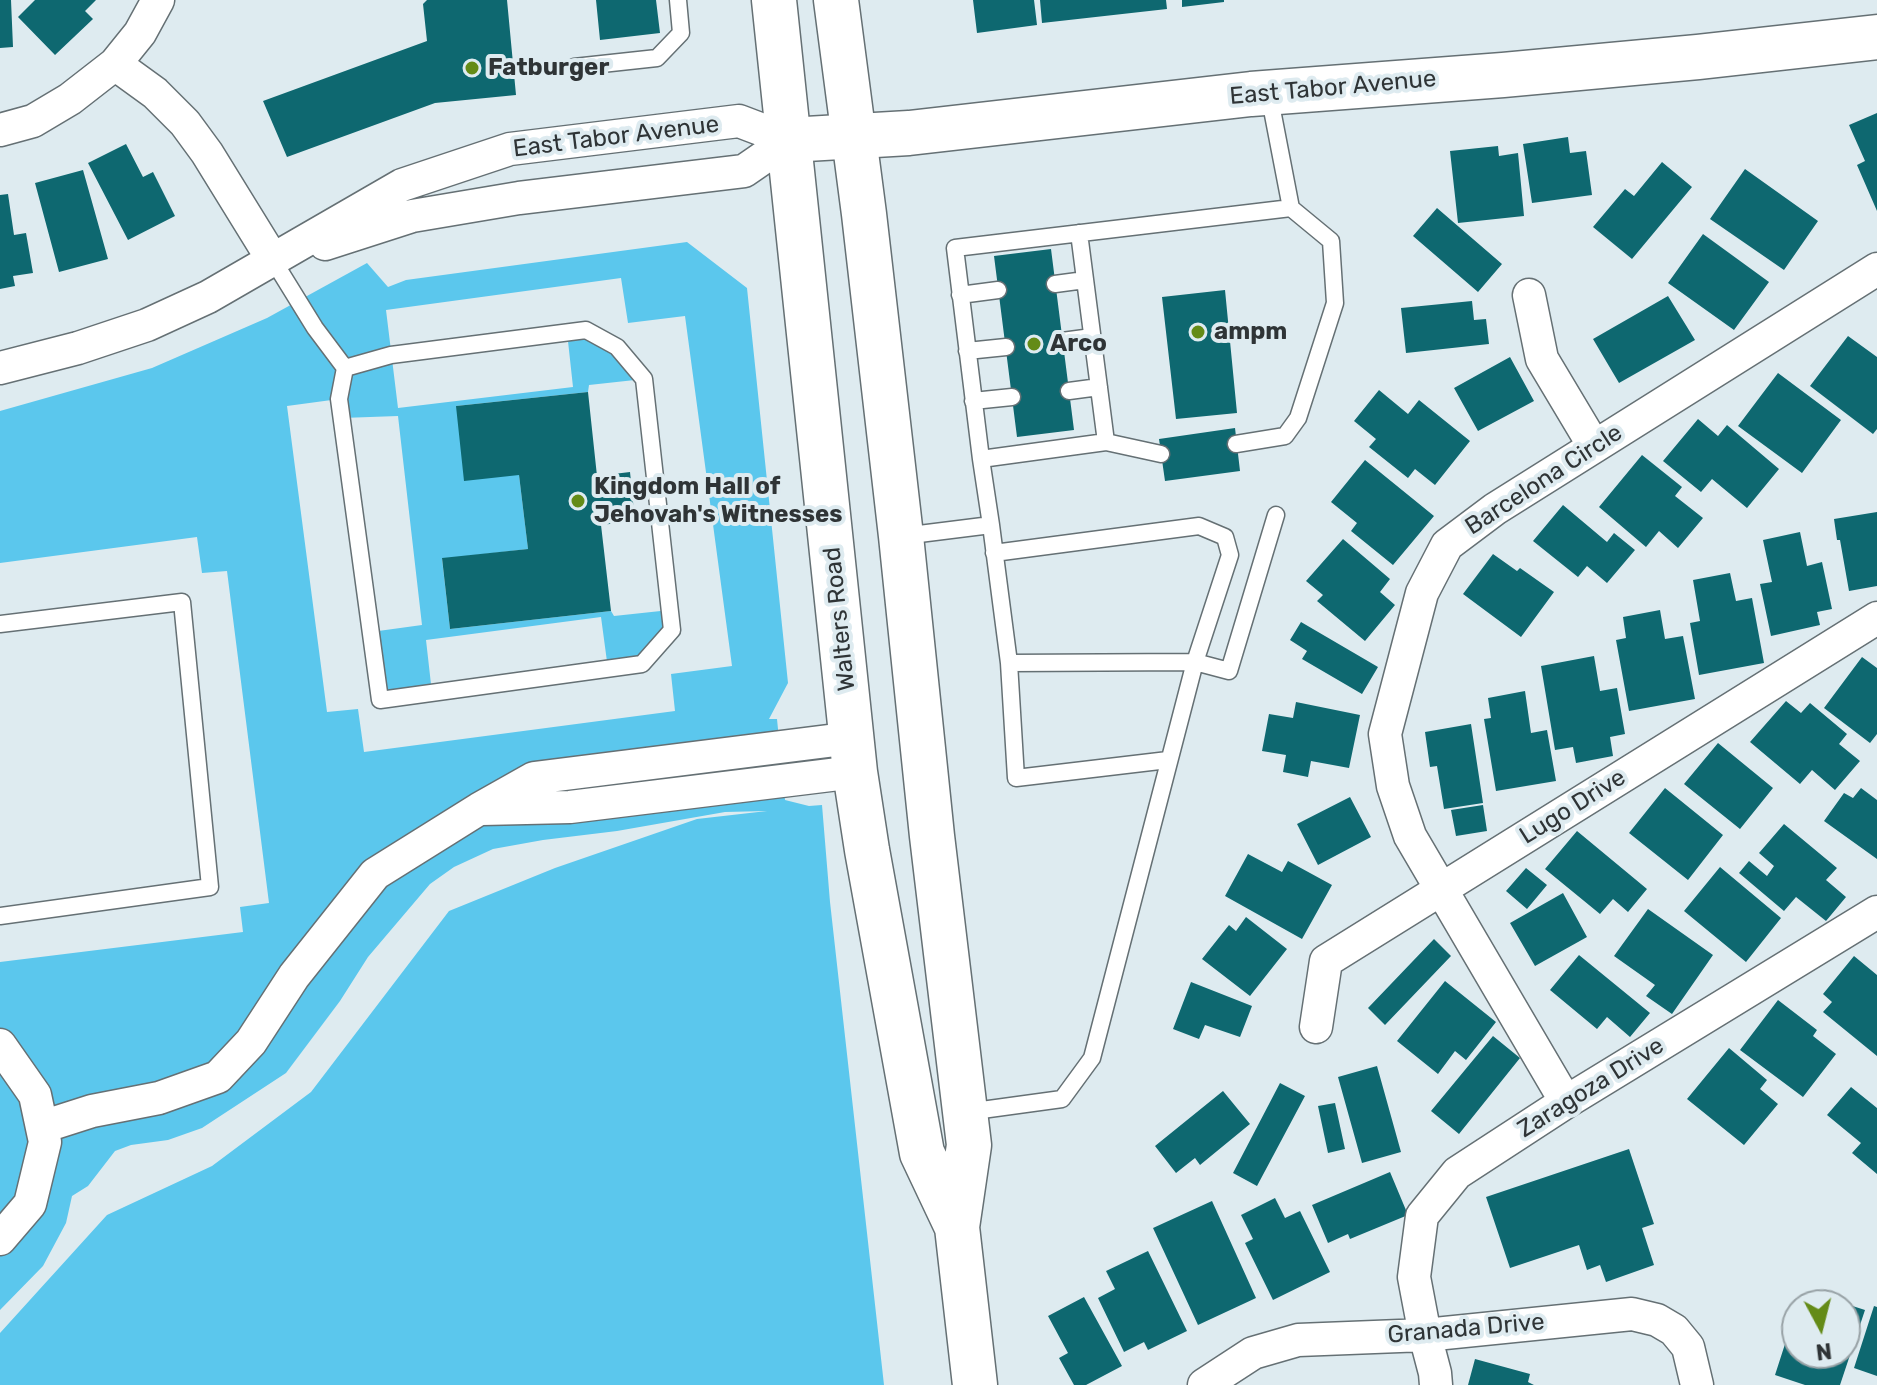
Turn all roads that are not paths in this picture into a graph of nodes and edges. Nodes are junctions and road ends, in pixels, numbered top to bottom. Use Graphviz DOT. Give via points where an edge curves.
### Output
graph roads {
  1 [pos="158,0"];
  2 [pos="678,0"];
  3 [pos="774,0"];
  4 [pos="836,0"];
  5 [pos="1877,37"];
  6 [pos="115,64"];
  7 [pos="574,67"];
  8 [pos="1268,92"];
  9 [pos="0,130"];
  10 [pos="853,136"];
  11 [pos="789,140"];
  12 [pos="1291,208"];
  13 [pos="1079,233"];
  14 [pos="273,260"];
  15 [pos="1877,269"];
  16 [pos="1085,280"];
  17 [pos="1055,284"];
  18 [pos="998,290"];
  19 [pos="960,295"];
  20 [pos="1529,295"];
  21 [pos="1092,337"];
  22 [pos="1062,341"];
  23 [pos="1006,347"];
  24 [pos="967,351"];
  25 [pos="0,368"];
  26 [pos="345,368"];
  27 [pos="1099,387"];
  28 [pos="1069,391"];
  29 [pos="1012,397"];
  30 [pos="973,401"];
  31 [pos="1106,442"];
  32 [pos="1236,444"];
  33 [pos="1594,446"];
  34 [pos="1161,454"];
  35 [pos="981,459"];
  36 [pos="1276,515"];
  37 [pos="991,525"];
  38 [pos="901,536"];
  39 [pos="994,553"];
  40 [pos="1877,618"];
  41 [pos="0,624"];
  42 [pos="1195,662"];
  43 [pos="1009,663"];
  44 [pos="854,755"];
  45 [pos="1168,760"];
  46 [pos="1442,888"];
  47 [pos="1877,912"];
  48 [pos="0,916"];
  49 [pos="1316,1027"];
  50 [pos="0,1045"];
  51 [pos="1566,1102"];
  52 [pos="965,1112"];
  53 [pos="42,1127"];
  54 [pos="957,1227"];
  55 [pos="0,1239"];
  56 [pos="1425,1335"];
  57 [pos="975,1385"];
  58 [pos="1204,1385"];
  59 [pos="1436,1385"];
  60 [pos="1697,1385"];
  1 -- 6 [label="street"];
  2 -- 7 [label="lane" via="681,33 657,58"];
  3 -- 11 [label="main road, Walters Road"];
  4 -- 10 [label="main road, Walters Road"];
  5 -- 8 [label="main road, East Tabor Avenue" via="1503,75"];
  6 -- 9 [label="street" via="33,121"];
  6 -- 14 [label="street" via="185,123"];
  8 -- 10 [label="main road, East Tabor Avenue"];
  8 -- 12 [label="lane"];
  10 -- 11 [label="main road, East Tabor Avenue"];
  10 -- 38 [label="main road, Walters Road"];
  11 -- 14 [label="street, East Tabor Avenue" via="744,171 412,216"];
  11 -- 14 [label="street, East Tabor Avenue" via="739,121 510,149 402,185"];
  11 -- 44 [label="main road, Walters Road"];
  12 -- 13 [label="lane"];
  12 -- 32 [label="lane" via="1331,241 1335,303 1298,418 1285,436"];
  13 -- 16 [label="lane"];
  13 -- 19 [label="lane" via="955,248"];
  14 -- 25 [label="street, East Tabor Avenue" via="147,325"];
  14 -- 26 [label="lane"];
  15 -- 33 [label="street, Barcelona Circle"];
  16 -- 17 [label="lane"];
  16 -- 21 [label="lane"];
  18 -- 19 [label="lane"];
  19 -- 24 [label="lane"];
  20 -- 33 [label="street" via="1542,359"];
  21 -- 22 [label="lane"];
  21 -- 27 [label="lane"];
  23 -- 24 [label="lane"];
  24 -- 30 [label="lane"];
  26 -- 26 [label="lane" via="339,399 380,700 642,664 672,630 644,379 617,347 586,330 391,355"];
  27 -- 28 [label="lane"];
  27 -- 31 [label="lane"];
  29 -- 30 [label="lane"];
  30 -- 35 [label="lane"];
  31 -- 34 [label="lane"];
  31 -- 35 [label="lane"];
  33 -- 46 [label="street, Barcelona Circle" via="1447,545 1422,593 1385,734 1393,786 1410,836"];
  35 -- 37 [label="lane"];
  36 -- 42 [label="lane" via="1229,671"];
  37 -- 38 [label="lane"];
  37 -- 39 [label="lane"];
  38 -- 52 [label="main road, Walters Road"];
  39 -- 42 [label="lane" via="1199,526 1225,537 1230,555"];
  39 -- 43 [label="lane"];
  40 -- 46 [label="street, Lugo Drive"];
  41 -- 48 [label="lane" via="182,602 210,887"];
  42 -- 43 [label="lane"];
  42 -- 45 [label="lane"];
  43 -- 45 [label="lane" via="1016,778"];
  44 -- 53 [label="street" via="534,778 375,874 294,976 251,1042 218,1077 159,1098"];
  44 -- 54 [label="main road, Walters Road" via="922,1153"];
  45 -- 52 [label="lane" via="1092,1058 1062,1099"];
  46 -- 49 [label="street, Lugo Drive" via="1326,961"];
  46 -- 51 [label="street, Barcelona Circle"];
  47 -- 51 [label="street, Zaragoza Drive"];
  50 -- 53 [label="street" via="35,1095"];
  51 -- 56 [label="street, Zaragoza Drive" via="1457,1173 1422,1216 1414,1277"];
  52 -- 54 [label="main road, Walters Road" via="969,1145"];
  53 -- 55 [label="street" via="45,1142 30,1204"];
  54 -- 57 [label="main road, Walters Road"];
  56 -- 58 [label="street, Granada Drive" via="1298,1340 1253,1353"];
  56 -- 59 [label="street, Zaragoza Drive"];
  56 -- 60 [label="street, Granada Drive" via="1632,1314 1674,1330 1688,1347"];
}
